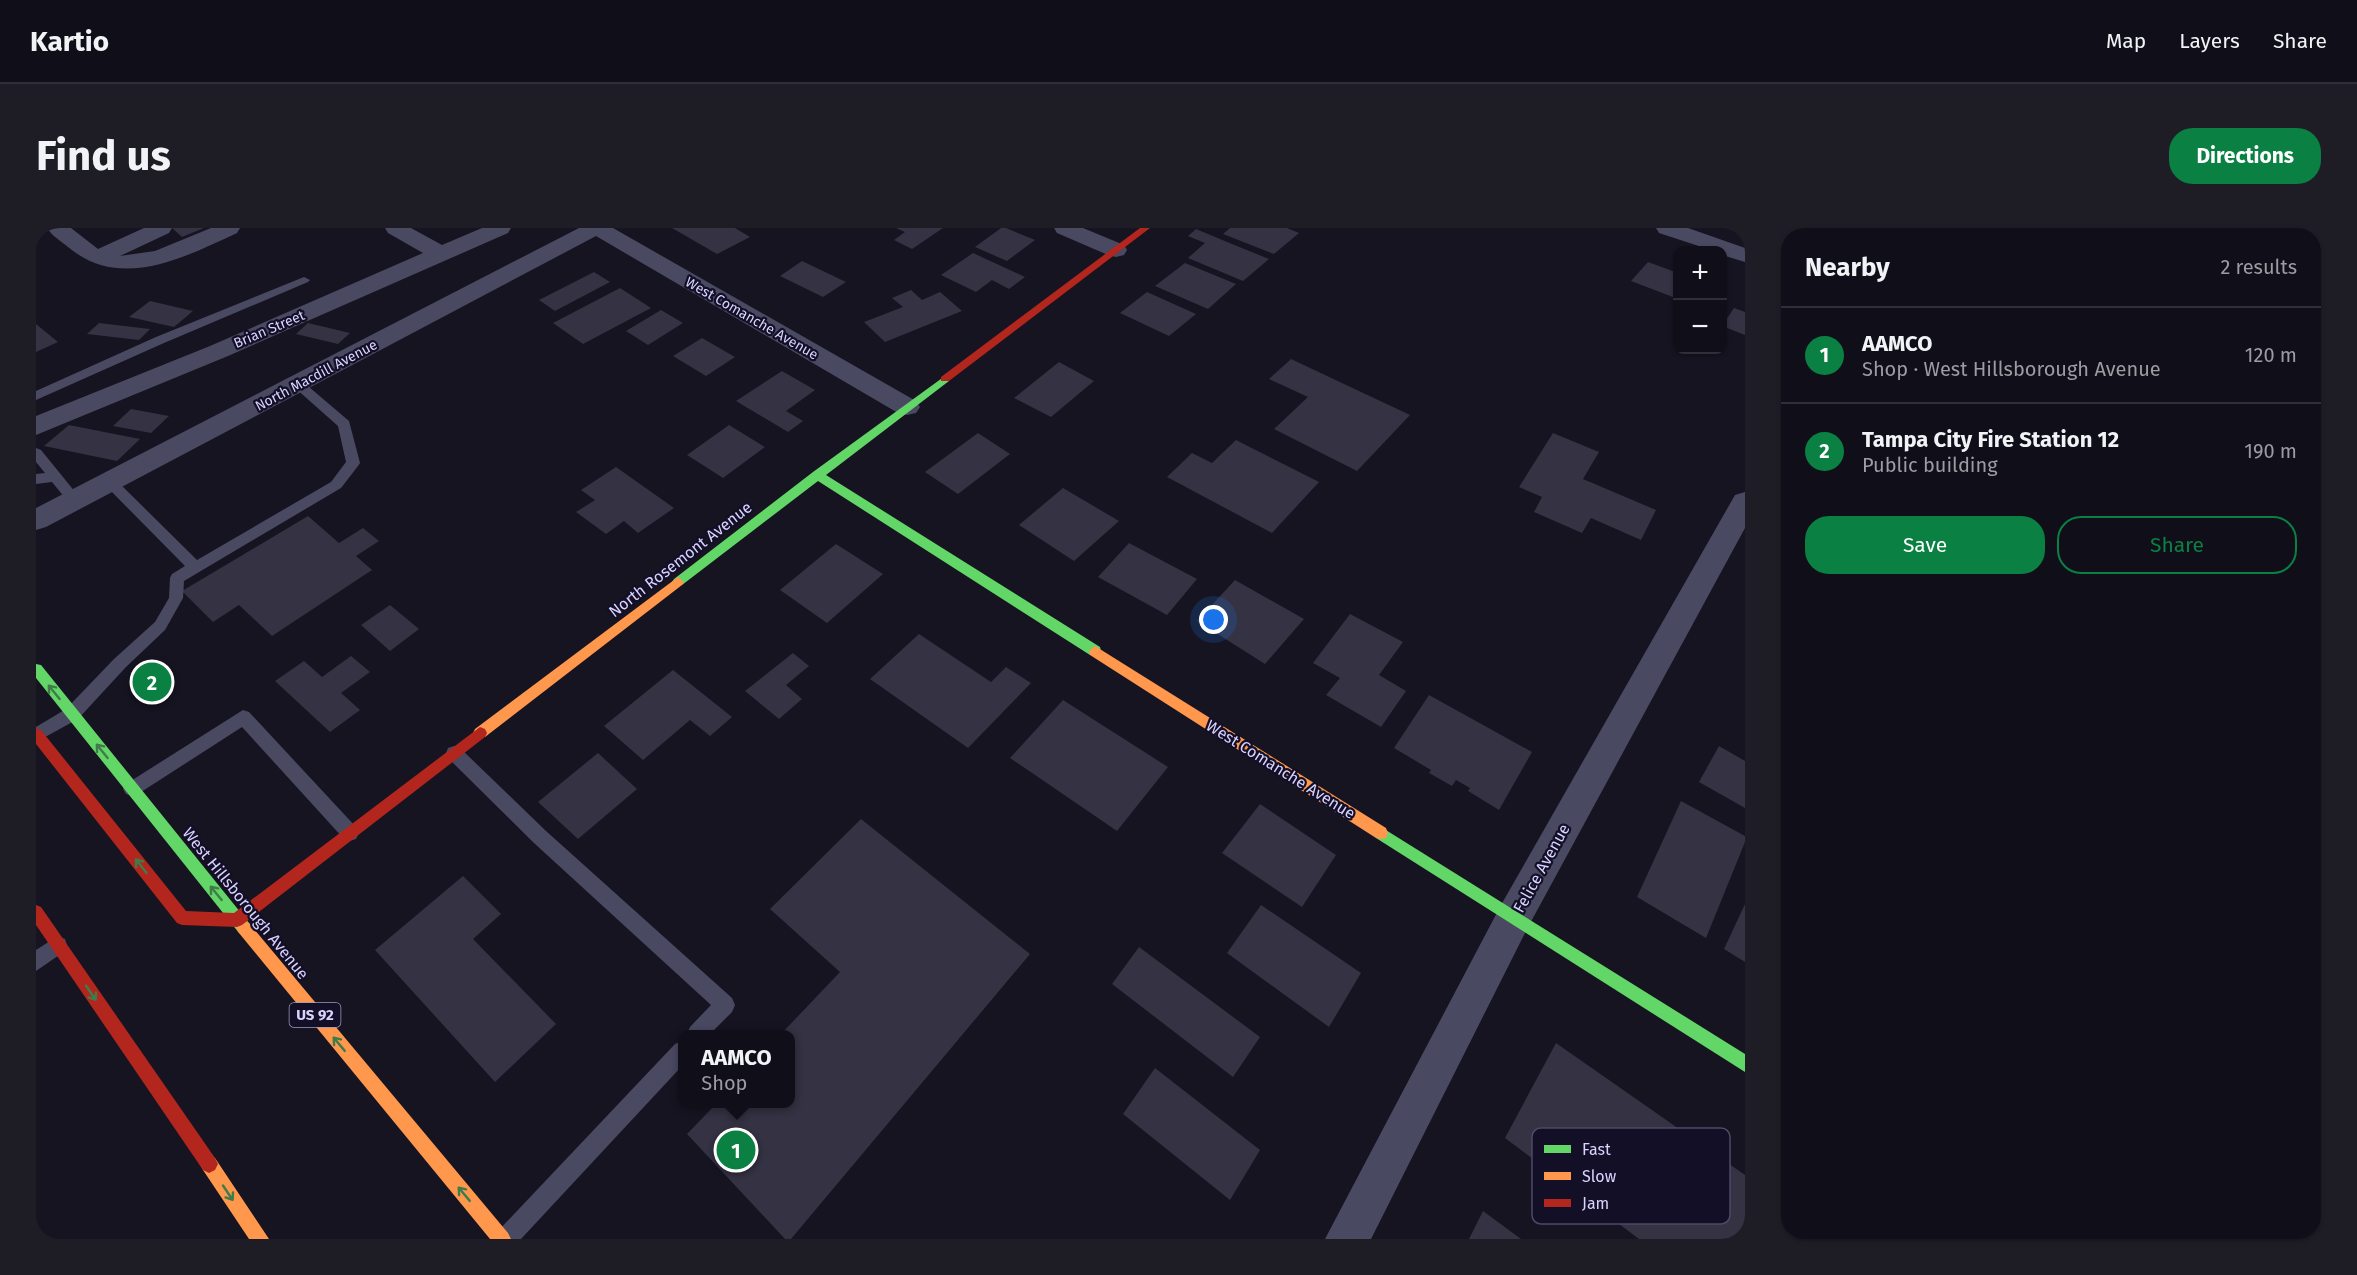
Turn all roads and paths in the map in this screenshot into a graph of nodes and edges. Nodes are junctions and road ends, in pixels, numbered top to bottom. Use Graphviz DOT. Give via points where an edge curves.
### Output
graph roads {
  1 [pos="58,228"];
  2 [pos="161,228"];
  3 [pos="229,228"];
  4 [pos="396,228"];
  5 [pos="500,228"];
  6 [pos="596,228"];
  7 [pos="1065,228"];
  8 [pos="1146,228"];
  9 [pos="1667,228"];
  10 [pos="1116,250"];
  11 [pos="442,255"];
  12 [pos="1745,255"];
  13 [pos="97,258"];
  14 [pos="304,280"];
  15 [pos="298,384"];
  16 [pos="36,396"];
  17 [pos="907,407"];
  18 [pos="36,426"];
  19 [pos="36,453"];
  20 [pos="817,475"];
  21 [pos="56,477"];
  22 [pos="36,479"];
  23 [pos="110,482"];
  24 [pos="75,501"];
  25 [pos="1745,502"];
  26 [pos="36,520"];
  27 [pos="195,567"];
  28 [pos="36,669"];
  29 [pos="72,714"];
  30 [pos="36,735"];
  31 [pos="454,753"];
  32 [pos="132,789"];
  33 [pos="350,833"];
  34 [pos="36,912"];
  35 [pos="1514,917"];
  36 [pos="237,920"];
  37 [pos="58,945"];
  38 [pos="36,962"];
  39 [pos="702,1030"];
  40 [pos="678,1055"];
  41 [pos="1745,1064"];
  42 [pos="260,1239"];
  43 [pos="504,1239"];
  44 [pos="1347,1239"];
  1 -- 13 [label="street"];
  2 -- 13 [label="street"];
  3 -- 13 [label="street" via="182,250 130,264"];
  4 -- 11 [label="street"];
  5 -- 11 [label="street, Brian Street"];
  6 -- 15 [label="street, North Macdill Avenue"];
  6 -- 17 [label="street, West Comanche Avenue"];
  7 -- 10 [label="street"];
  8 -- 10 [label="street, North Rosemont Avenue"];
  9 -- 12 [label="street"];
  10 -- 17 [label="street, North Rosemont Avenue"];
  11 -- 18 [label="street, Brian Street"];
  14 -- 16 [label="lane"];
  15 -- 23 [label="street, North Macdill Avenue"];
  15 -- 27 [label="lane" via="344,424 353,463 336,485"];
  17 -- 20 [label="street, North Rosemont Avenue"];
  19 -- 21 [label="lane"];
  20 -- 31 [label="street, North Rosemont Avenue"];
  20 -- 35 [label="street, West Comanche Avenue"];
  21 -- 22 [label="lane"];
  21 -- 24 [label="lane"];
  23 -- 24 [label="street, North Macdill Avenue"];
  23 -- 27 [label="lane"];
  24 -- 26 [label="street, North Macdill Avenue"];
  25 -- 35 [label="street, Felice Avenue"];
  27 -- 29 [label="lane" via="177,578 176,598 160,626"];
  29 -- 28 [label="street, West Hillsborough Avenue / US 92, one-way"];
  29 -- 30 [label="lane"];
  32 -- 29 [label="street, West Hillsborough Avenue / US 92, one-way"];
  36 -- 30 [label="street, one-way" via="182,918"];
  31 -- 33 [label="street, North Rosemont Avenue"];
  31 -- 39 [label="lane" via="725,1005"];
  32 -- 33 [label="lane" via="243,717"];
  36 -- 32 [label="street, West Hillsborough Avenue / US 92, one-way"];
  33 -- 36 [label="street, North Rosemont Avenue"];
  34 -- 37 [label="street"];
  35 -- 41 [label="street, West Comanche Avenue"];
  35 -- 44 [label="street, Felice Avenue"];
  43 -- 36 [label="street, West Hillsborough Avenue / US 92, one-way"];
  37 -- 38 [label="lane"];
  37 -- 42 [label="street, one-way"];
  40 -- 43 [label="lane"];
}
